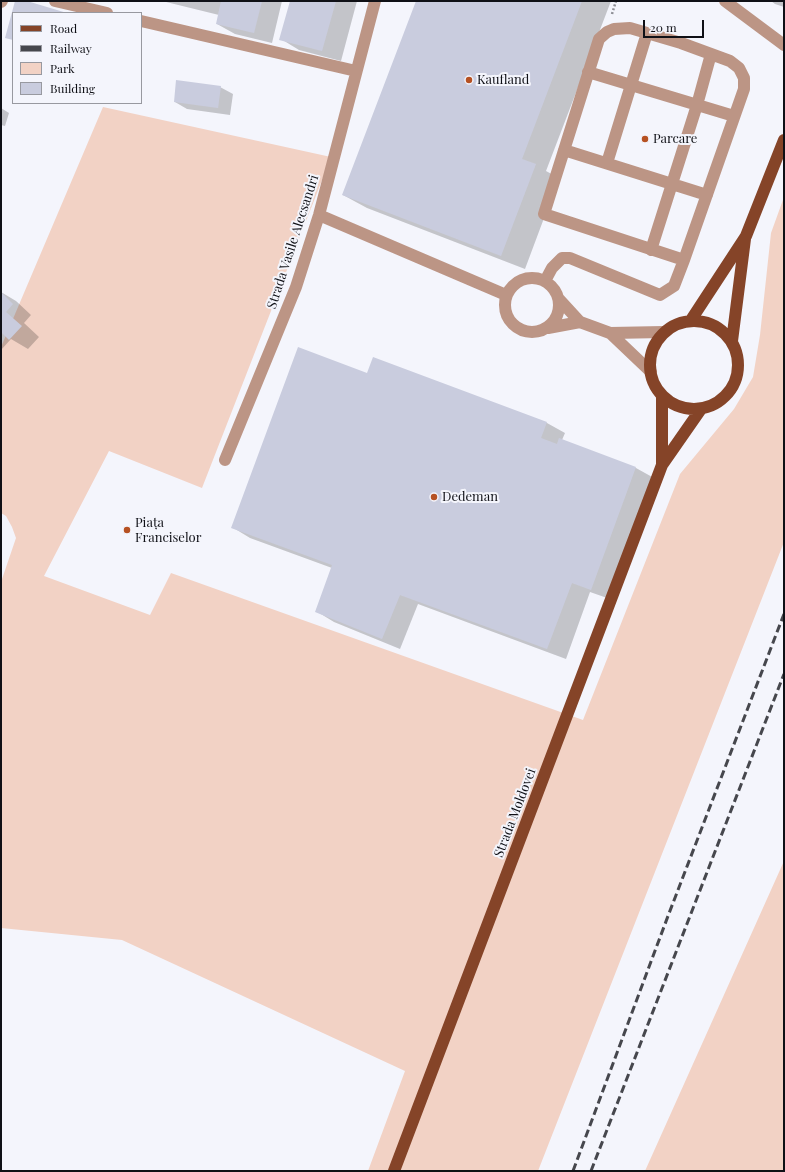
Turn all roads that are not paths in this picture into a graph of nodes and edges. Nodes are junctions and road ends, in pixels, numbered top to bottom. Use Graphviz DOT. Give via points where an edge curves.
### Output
graph roads {
  1 [pos="55,1"];
  2 [pos="375,1"];
  3 [pos="726,1"];
  4 [pos="103,12"];
  5 [pos="142,21"];
  6 [pos="647,33"];
  7 [pos="784,45"];
  8 [pos="712,54"];
  9 [pos="356,71"];
  10 [pos="588,72"];
  11 [pos="632,84"];
  12 [pos="697,105"];
  13 [pos="734,116"];
  14 [pos="784,140"];
  15 [pos="564,150"];
  16 [pos="607,164"];
  17 [pos="671,184"];
  18 [pos="707,195"];
  19 [pos="319,215"];
  20 [pos="746,236"];
  21 [pos="651,250"];
  22 [pos="684,260"];
  23 [pos="545,281"];
  24 [pos="506,295"];
  25 [pos="558,298"];
  26 [pos="691,320"];
  27 [pos="580,322"];
  28 [pos="548,328"];
  29 [pos="664,332"];
  30 [pos="610,333"];
  31 [pos="732,341"];
  32 [pos="651,372"];
  33 [pos="662,396"];
  34 [pos="701,409"];
  35 [pos="225,460"];
  36 [pos="662,465"];
  37 [pos="394,1171"];
  1 -- 4 [label="street"];
  2 -- 9 [label="street, Strada Vasile Alecsandri"];
  3 -- 7 [label="street"];
  5 -- 9 [label="street"];
  6 -- 8 [label="street"];
  6 -- 10 [label="street" via="630,28 607,32 598,39"];
  6 -- 11 [label="street"];
  8 -- 12 [label="street"];
  8 -- 13 [label="street" via="730,61 739,68 744,78 744,90"];
  9 -- 19 [label="street, Strada Vasile Alecsandri"];
  10 -- 11 [label="street"];
  10 -- 15 [label="street"];
  11 -- 12 [label="street"];
  11 -- 16 [label="street"];
  12 -- 13 [label="street"];
  12 -- 17 [label="street"];
  13 -- 18 [label="street"];
  14 -- 20 [label="main road"];
  15 -- 16 [label="street"];
  15 -- 21 [label="street" via="544,214"];
  16 -- 17 [label="street"];
  17 -- 18 [label="street"];
  17 -- 21 [label="street"];
  18 -- 22 [label="street"];
  19 -- 24 [label="street"];
  19 -- 35 [label="street, Strada Vasile Alecsandri" via="296,287"];
  20 -- 26 [label="main road"];
  20 -- 31 [label="main road"];
  21 -- 22 [label="street"];
  22 -- 23 [label="street" via="674,286 660,295 570,258 562,258 552,268"];
  23 -- 24 [label="street" via="526,278 518,281"];
  23 -- 25 [label="street" via="553,287"];
  24 -- 28 [label="street" via="506,316 513,325 522,331 536,333"];
  25 -- 27 [label="street"];
  25 -- 28 [label="street" via="557,318"];
  26 -- 29 [label="main road" via="677,324"];
  26 -- 31 [label="main road" via="710,323 722,330"];
  27 -- 28 [label="street"];
  27 -- 30 [label="street"];
  29 -- 30 [label="street"];
  29 -- 32 [label="main road" via="653,348"];
  30 -- 32 [label="street"];
  31 -- 34 [label="main road" via="739,363 733,387 716,404"];
  32 -- 33 [label="main road"];
  33 -- 34 [label="main road" via="681,407"];
  33 -- 36 [label="main road, Strada Moldovei"];
  34 -- 36 [label="main road, Strada Moldovei"];
  36 -- 37 [label="main road, Strada Moldovei"];
}
